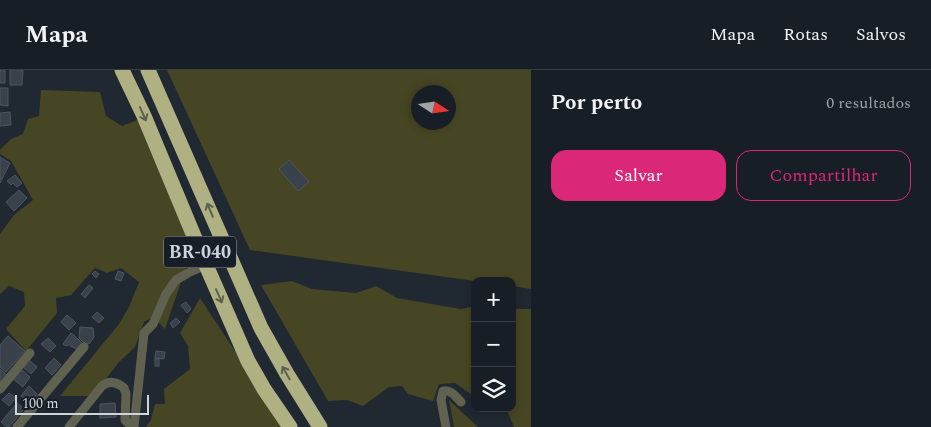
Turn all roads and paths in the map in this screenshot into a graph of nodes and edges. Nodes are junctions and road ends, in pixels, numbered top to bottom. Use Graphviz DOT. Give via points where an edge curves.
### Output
graph roads {
  1 [pos="122,70"];
  2 [pos="148,70"];
  3 [pos="206,266"];
  4 [pos="84,347"];
  5 [pos="30,353"];
  6 [pos="0,389"];
  7 [pos="461,402"];
  8 [pos="134,425"];
  9 [pos="17,427"];
  10 [pos="69,427"];
  11 [pos="290,427"];
  12 [pos="320,427"];
  13 [pos="446,427"];
  1 -- 3 [label="highway, BR-040, one-way"];
  12 -- 2 [label="highway, BR-040, one-way" via="262,328"];
  3 -- 8 [label="street" via="176,280 153,324 144,333"];
  3 -- 11 [label="highway, BR-040, one-way" via="248,361"];
  4 -- 9 [label="street"];
  5 -- 6 [label="street"];
  7 -- 13 [label="street" via="449,390 443,391 441,400"];
  8 -- 10 [label="street" via="125,420 124,388 109,383 102,386"];
}
